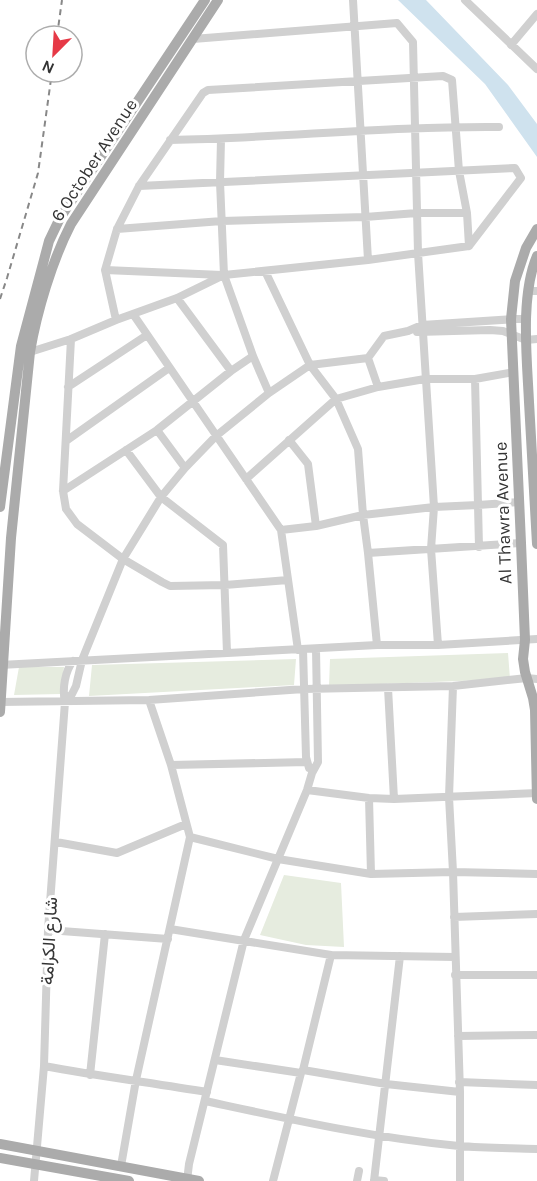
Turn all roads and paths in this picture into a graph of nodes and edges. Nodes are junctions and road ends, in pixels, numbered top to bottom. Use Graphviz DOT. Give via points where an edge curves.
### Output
graph roads {
  1 [pos="205,0"];
  2 [pos="218,0"];
  3 [pos="353,0"];
  4 [pos="465,0"];
  5 [pos="537,14"];
  6 [pos="354,26"];
  7 [pos="193,39"];
  8 [pos="511,45"];
  9 [pos="537,69"];
  10 [pos="414,77"];
  11 [pos="358,82"];
  12 [pos="456,127"];
  13 [pos="499,128"];
  14 [pos="415,129"];
  15 [pos="360,132"];
  16 [pos="221,139"];
  17 [pos="170,140"];
  18 [pos="459,171"];
  19 [pos="417,173"];
  20 [pos="363,176"];
  21 [pos="220,182"];
  22 [pos="139,186"];
  23 [pos="417,213"];
  24 [pos="467,213"];
  25 [pos="365,217"];
  26 [pos="222,221"];
  27 [pos="117,229"];
  28 [pos="537,229"];
  29 [pos="469,246"];
  30 [pos="418,254"];
  31 [pos="537,256"];
  32 [pos="368,261"];
  33 [pos="105,270"];
  34 [pos="265,271"];
  35 [pos="224,275"];
  36 [pos="532,291"];
  37 [pos="177,298"];
  38 [pos="133,315"];
  39 [pos="511,320"];
  40 [pos="527,320"];
  41 [pos="116,321"];
  42 [pos="422,329"];
  43 [pos="512,334"];
  44 [pos="147,335"];
  45 [pos="71,339"];
  46 [pos="531,339"];
  47 [pos="30,352"];
  48 [pos="253,356"];
  49 [pos="368,358"];
  50 [pos="310,365"];
  51 [pos="169,368"];
  52 [pos="231,371"];
  53 [pos="514,372"];
  54 [pos="425,379"];
  55 [pos="475,379"];
  56 [pos="68,387"];
  57 [pos="378,387"];
  58 [pos="269,393"];
  59 [pos="336,399"];
  60 [pos="193,402"];
  61 [pos="157,430"];
  62 [pos="216,436"];
  63 [pos="289,440"];
  64 [pos="66,441"];
  65 [pos="126,450"];
  66 [pos="184,468"];
  67 [pos="246,479"];
  68 [pos="63,491"];
  69 [pos="161,497"];
  70 [pos="520,502"];
  71 [pos="478,505"];
  72 [pos="0,507"];
  73 [pos="434,507"];
  74 [pos="363,515"];
  75 [pos="316,526"];
  76 [pos="281,530"];
  77 [pos="521,543"];
  78 [pos="537,544"];
  79 [pos="479,547"];
  80 [pos="431,549"];
  81 [pos="368,553"];
  82 [pos="123,559"];
  83 [pos="288,580"];
  84 [pos="225,585"];
  85 [pos="537,639"];
  86 [pos="525,640"];
  87 [pos="377,645"];
  88 [pos="438,645"];
  89 [pos="301,649"];
  90 [pos="316,649"];
  91 [pos="227,653"];
  92 [pos="77,660"];
  93 [pos="1,665"];
  94 [pos="532,679"];
  95 [pos="453,686"];
  96 [pos="387,688"];
  97 [pos="304,689"];
  98 [pos="317,689"];
  99 [pos="149,700"];
  100 [pos="0,702"];
  101 [pos="66,702"];
  102 [pos="0,712"];
  103 [pos="307,762"];
  104 [pos="171,765"];
  105 [pos="312,773"];
  106 [pos="307,790"];
  107 [pos="537,793"];
  108 [pos="449,797"];
  109 [pos="369,798"];
  110 [pos="394,799"];
  111 [pos="537,799"];
  112 [pos="186,824"];
  113 [pos="190,837"];
  114 [pos="56,842"];
  115 [pos="278,859"];
  116 [pos="453,872"];
  117 [pos="371,874"];
  118 [pos="537,874"];
  119 [pos="537,914"];
  120 [pos="454,917"];
  121 [pos="48,930"];
  122 [pos="105,934"];
  123 [pos="169,934"];
  124 [pos="244,940"];
  125 [pos="331,955"];
  126 [pos="400,956"];
  127 [pos="455,957"];
  128 [pos="455,975"];
  129 [pos="537,975"];
  130 [pos="537,1035"];
  131 [pos="458,1036"];
  132 [pos="215,1060"];
  133 [pos="44,1066"];
  134 [pos="302,1072"];
  135 [pos="90,1075"];
  136 [pos="136,1080"];
  137 [pos="459,1082"];
  138 [pos="386,1084"];
  139 [pos="537,1085"];
  140 [pos="460,1092"];
  141 [pos="206,1096"];
  142 [pos="289,1119"];
  143 [pos="379,1135"];
  144 [pos="0,1144"];
  145 [pos="460,1146"];
  146 [pos="537,1149"];
  147 [pos="36,1150"];
  148 [pos="0,1158"];
  149 [pos="34,1164"];
  150 [pos="121,1166"];
  151 [pos="359,1171"];
  152 [pos="90,1177"];
  153 [pos="193,1180"];
  154 [pos="34,1181"];
  155 [pos="129,1181"];
  156 [pos="273,1181"];
  157 [pos="357,1181"];
  158 [pos="377,1181"];
  159 [pos="460,1181"];
  1 -- 72 [label="main road, 6 October Avenue" via="60,218 50,241 21,346"];
  2 -- 7 [label="main road, 6 October Avenue"];
  3 -- 6 [label="street"];
  4 -- 8 [label="street"];
  5 -- 8 [label="street"];
  6 -- 7 [label="street"];
  6 -- 10 [label="street" via="397,23 413,42"];
  6 -- 11 [label="street"];
  7 -- 47 [label="main road, 6 October Avenue" via="62,241"];
  8 -- 9 [label="street"];
  10 -- 11 [label="street"];
  10 -- 12 [label="street" via="443,76 452,80"];
  10 -- 14 [label="street"];
  11 -- 15 [label="street"];
  11 -- 17 [label="street" via="208,90 198,97"];
  12 -- 13 [label="street"];
  12 -- 14 [label="street"];
  12 -- 18 [label="street"];
  14 -- 15 [label="street"];
  14 -- 19 [label="street"];
  15 -- 16 [label="street"];
  15 -- 20 [label="street"];
  16 -- 17 [label="street"];
  16 -- 21 [label="street"];
  17 -- 22 [label="street"];
  18 -- 19 [label="street"];
  18 -- 24 [label="street"];
  18 -- 29 [label="street" via="514,168 521,178"];
  19 -- 20 [label="street"];
  19 -- 23 [label="street"];
  20 -- 21 [label="street"];
  20 -- 25 [label="street"];
  21 -- 22 [label="street"];
  21 -- 26 [label="street"];
  22 -- 27 [label="street"];
  23 -- 24 [label="street"];
  23 -- 25 [label="street"];
  23 -- 30 [label="street"];
  24 -- 29 [label="street"];
  25 -- 26 [label="street"];
  25 -- 32 [label="street"];
  26 -- 27 [label="street"];
  26 -- 35 [label="street"];
  27 -- 33 [label="street"];
  28 -- 39 [label="main road, Al Thawra Avenue" via="518,270"];
  29 -- 30 [label="street"];
  30 -- 32 [label="street"];
  30 -- 42 [label="street"];
  31 -- 36 [label="main road, Al Thawra Avenue" via="531,273"];
  32 -- 34 [label="street"];
  33 -- 35 [label="street"];
  33 -- 41 [label="street"];
  34 -- 35 [label="street"];
  34 -- 50 [label="street"];
  35 -- 37 [label="street"];
  35 -- 48 [label="street"];
  36 -- 40 [label="main road, Al Thawra Avenue"];
  37 -- 38 [label="street"];
  37 -- 52 [label="street"];
  38 -- 41 [label="street"];
  38 -- 44 [label="street"];
  39 -- 40 [label="street"];
  39 -- 42 [label="street"];
  39 -- 43 [label="main road, Al Thawra Avenue"];
  40 -- 46 [label="main road, Al Thawra Avenue"];
  41 -- 45 [label="street"];
  42 -- 43 [label="street"];
  42 -- 49 [label="street" via="384,336"];
  42 -- 54 [label="street"];
  43 -- 46 [label="street"];
  43 -- 53 [label="main road, Al Thawra Avenue"];
  44 -- 51 [label="street"];
  44 -- 56 [label="street"];
  45 -- 47 [label="street"];
  45 -- 56 [label="street"];
  46 -- 78 [label="main road, Al Thawra Avenue"];
  47 -- 93 [label="main road, 6 October Avenue"];
  48 -- 52 [label="street"];
  48 -- 58 [label="street"];
  49 -- 50 [label="street"];
  49 -- 57 [label="street"];
  50 -- 58 [label="street, شارع الكرامة"];
  50 -- 59 [label="street"];
  51 -- 60 [label="street"];
  51 -- 64 [label="street"];
  52 -- 60 [label="street"];
  53 -- 55 [label="street"];
  53 -- 70 [label="main road, Al Thawra Avenue"];
  54 -- 55 [label="street"];
  54 -- 57 [label="street"];
  54 -- 73 [label="street"];
  55 -- 71 [label="street"];
  56 -- 64 [label="street"];
  57 -- 59 [label="street"];
  58 -- 62 [label="street, شارع الكرامة"];
  59 -- 63 [label="street"];
  59 -- 74 [label="street" via="358,449"];
  60 -- 61 [label="street"];
  60 -- 62 [label="street"];
  61 -- 65 [label="street"];
  61 -- 66 [label="street"];
  62 -- 66 [label="street, شارع الكرامة"];
  62 -- 67 [label="street"];
  63 -- 67 [label="street"];
  63 -- 75 [label="street" via="308,464"];
  64 -- 68 [label="street"];
  65 -- 68 [label="street"];
  65 -- 69 [label="street"];
  66 -- 69 [label="street, شارع الكرامة"];
  67 -- 76 [label="street"];
  68 -- 82 [label="street" via="66,509 77,524"];
  69 -- 82 [label="street, شارع الكرامة"];
  69 -- 84 [label="street" via="223,544"];
  70 -- 71 [label="street"];
  70 -- 77 [label="main road, Al Thawra Avenue"];
  71 -- 73 [label="street"];
  71 -- 79 [label="street"];
  73 -- 74 [label="street"];
  73 -- 80 [label="street"];
  74 -- 75 [label="street"];
  74 -- 81 [label="street"];
  75 -- 76 [label="street"];
  76 -- 83 [label="street"];
  77 -- 79 [label="street"];
  77 -- 86 [label="main road, Al Thawra Avenue"];
  79 -- 80 [label="street"];
  80 -- 81 [label="street"];
  80 -- 88 [label="street"];
  81 -- 87 [label="street"];
  82 -- 84 [label="street" via="170,586"];
  82 -- 92 [label="street, شارع الكرامة"];
  83 -- 84 [label="street"];
  83 -- 89 [label="street"];
  84 -- 91 [label="street"];
  85 -- 86 [label="street"];
  86 -- 88 [label="street"];
  86 -- 94 [label="main road, Al Thawra Avenue" via="523,659"];
  87 -- 88 [label="street"];
  87 -- 90 [label="street"];
  89 -- 90 [label="street"];
  89 -- 91 [label="street"];
  89 -- 97 [label="street"];
  90 -- 98 [label="street"];
  91 -- 92 [label="street"];
  92 -- 93 [label="street"];
  92 -- 101 [label="street, شارع الكرامة" via="66,674"];
  93 -- 100 [label="main road, 6 October Avenue"];
  94 -- 95 [label="street"];
  94 -- 107 [label="main road, Al Thawra Avenue"];
  95 -- 96 [label="street"];
  95 -- 108 [label="street"];
  96 -- 98 [label="street"];
  96 -- 110 [label="street"];
  97 -- 98 [label="street"];
  97 -- 99 [label="street"];
  97 -- 103 [label="street"];
  98 -- 105 [label="street" via="318,758"];
  99 -- 101 [label="street"];
  99 -- 104 [label="street"];
  100 -- 101 [label="street"];
  100 -- 102 [label="main road, 6 October Avenue"];
  101 -- 114 [label="street, شارع الكرامة"];
  103 -- 104 [label="street"];
  103 -- 105 [label="street"];
  104 -- 112 [label="street"];
  105 -- 106 [label="street"];
  106 -- 109 [label="street"];
  106 -- 115 [label="street"];
  107 -- 108 [label="street"];
  107 -- 111 [label="main road, Al Thawra Avenue"];
  108 -- 110 [label="street"];
  108 -- 116 [label="street"];
  109 -- 110 [label="street"];
  109 -- 117 [label="street"];
  112 -- 113 [label="street"];
  112 -- 114 [label="street" via="117,853"];
  113 -- 115 [label="street"];
  113 -- 123 [label="street"];
  114 -- 121 [label="street, شارع الكرامة"];
  115 -- 117 [label="street"];
  115 -- 124 [label="street"];
  116 -- 117 [label="street"];
  116 -- 118 [label="street"];
  116 -- 120 [label="street"];
  119 -- 120 [label="street"];
  120 -- 127 [label="street"];
  121 -- 122 [label="street"];
  121 -- 133 [label="street, شارع الكرامة"];
  122 -- 123 [label="street"];
  122 -- 135 [label="street"];
  123 -- 124 [label="street"];
  123 -- 136 [label="street"];
  124 -- 125 [label="street"];
  124 -- 132 [label="street"];
  125 -- 126 [label="street"];
  125 -- 134 [label="street"];
  126 -- 127 [label="street"];
  126 -- 138 [label="street"];
  127 -- 128 [label="street"];
  128 -- 129 [label="street"];
  128 -- 131 [label="street"];
  130 -- 131 [label="street"];
  131 -- 137 [label="street"];
  132 -- 134 [label="street"];
  132 -- 141 [label="street"];
  133 -- 135 [label="street"];
  133 -- 147 [label="street, شارع الكرامة"];
  134 -- 138 [label="street"];
  134 -- 142 [label="street"];
  135 -- 136 [label="street"];
  136 -- 141 [label="street"];
  136 -- 150 [label="street"];
  137 -- 139 [label="street"];
  137 -- 140 [label="street"];
  138 -- 140 [label="street"];
  138 -- 143 [label="street"];
  140 -- 145 [label="street"];
  141 -- 142 [label="street"];
  141 -- 153 [label="street" via="189,1164"];
  142 -- 143 [label="street"];
  142 -- 156 [label="street"];
  143 -- 145 [label="street"];
  143 -- 158 [label="street"];
  144 -- 147 [label="main road"];
  145 -- 146 [label="street"];
  145 -- 159 [label="street"];
  147 -- 149 [label="street, شارع الكرامة"];
  147 -- 150 [label="main road"];
  148 -- 149 [label="main road"];
  149 -- 152 [label="main road"];
  149 -- 154 [label="street, شارع الكرامة"];
  150 -- 153 [label="main road"];
  151 -- 157 [label="street"];
  152 -- 155 [label="main road"];
}
